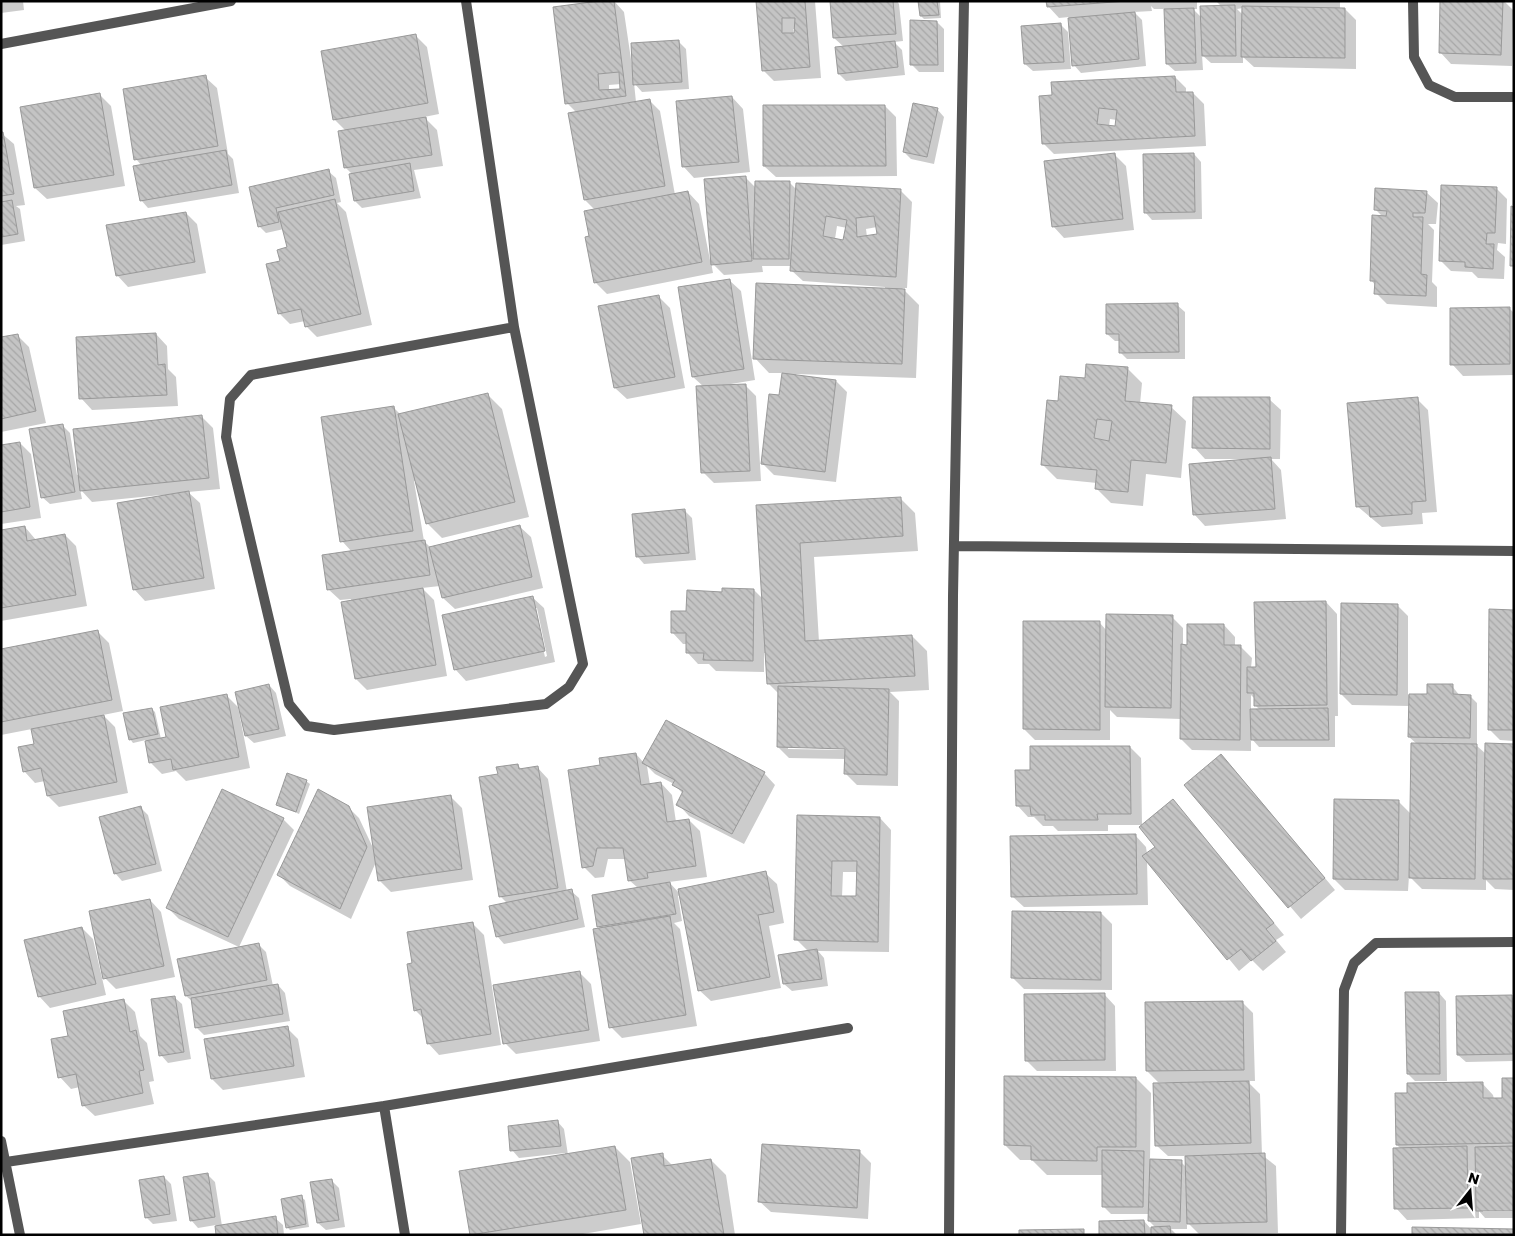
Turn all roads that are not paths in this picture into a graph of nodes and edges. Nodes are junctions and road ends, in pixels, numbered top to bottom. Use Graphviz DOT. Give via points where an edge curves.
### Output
graph roads {
  1 [pos="231,1"];
  2 [pos="466,1"];
  3 [pos="964,1"];
  4 [pos="1414,1"];
  5 [pos="1,44"];
  6 [pos="1514,97"];
  7 [pos="514,327"];
  8 [pos="955,546"];
  9 [pos="1514,551"];
  10 [pos="1514,942"];
  11 [pos="848,1028"];
  12 [pos="384,1106"];
  13 [pos="1,1141"];
  14 [pos="6,1162"];
  15 [pos="20,1235"];
  16 [pos="405,1235"];
  17 [pos="949,1235"];
  18 [pos="1341,1235"];
  1 -- 5 [label="street"];
  2 -- 7 [label="street"];
  3 -- 8 [label="street"];
  4 -- 6 [label="street" via="1414,57 1429,85 1455,97"];
  7 -- 7 [label="street" via="251,375 230,399 226,437 289,704 307,726 334,730 546,704 569,687 583,664"];
  8 -- 9 [label="street"];
  8 -- 17 [label="street"];
  10 -- 18 [label="street" via="1376,943 1354,963 1344,990"];
  11 -- 12 [label="street"];
  12 -- 14 [label="street"];
  12 -- 16 [label="street"];
  13 -- 14 [label="street"];
  14 -- 15 [label="street"];
}
